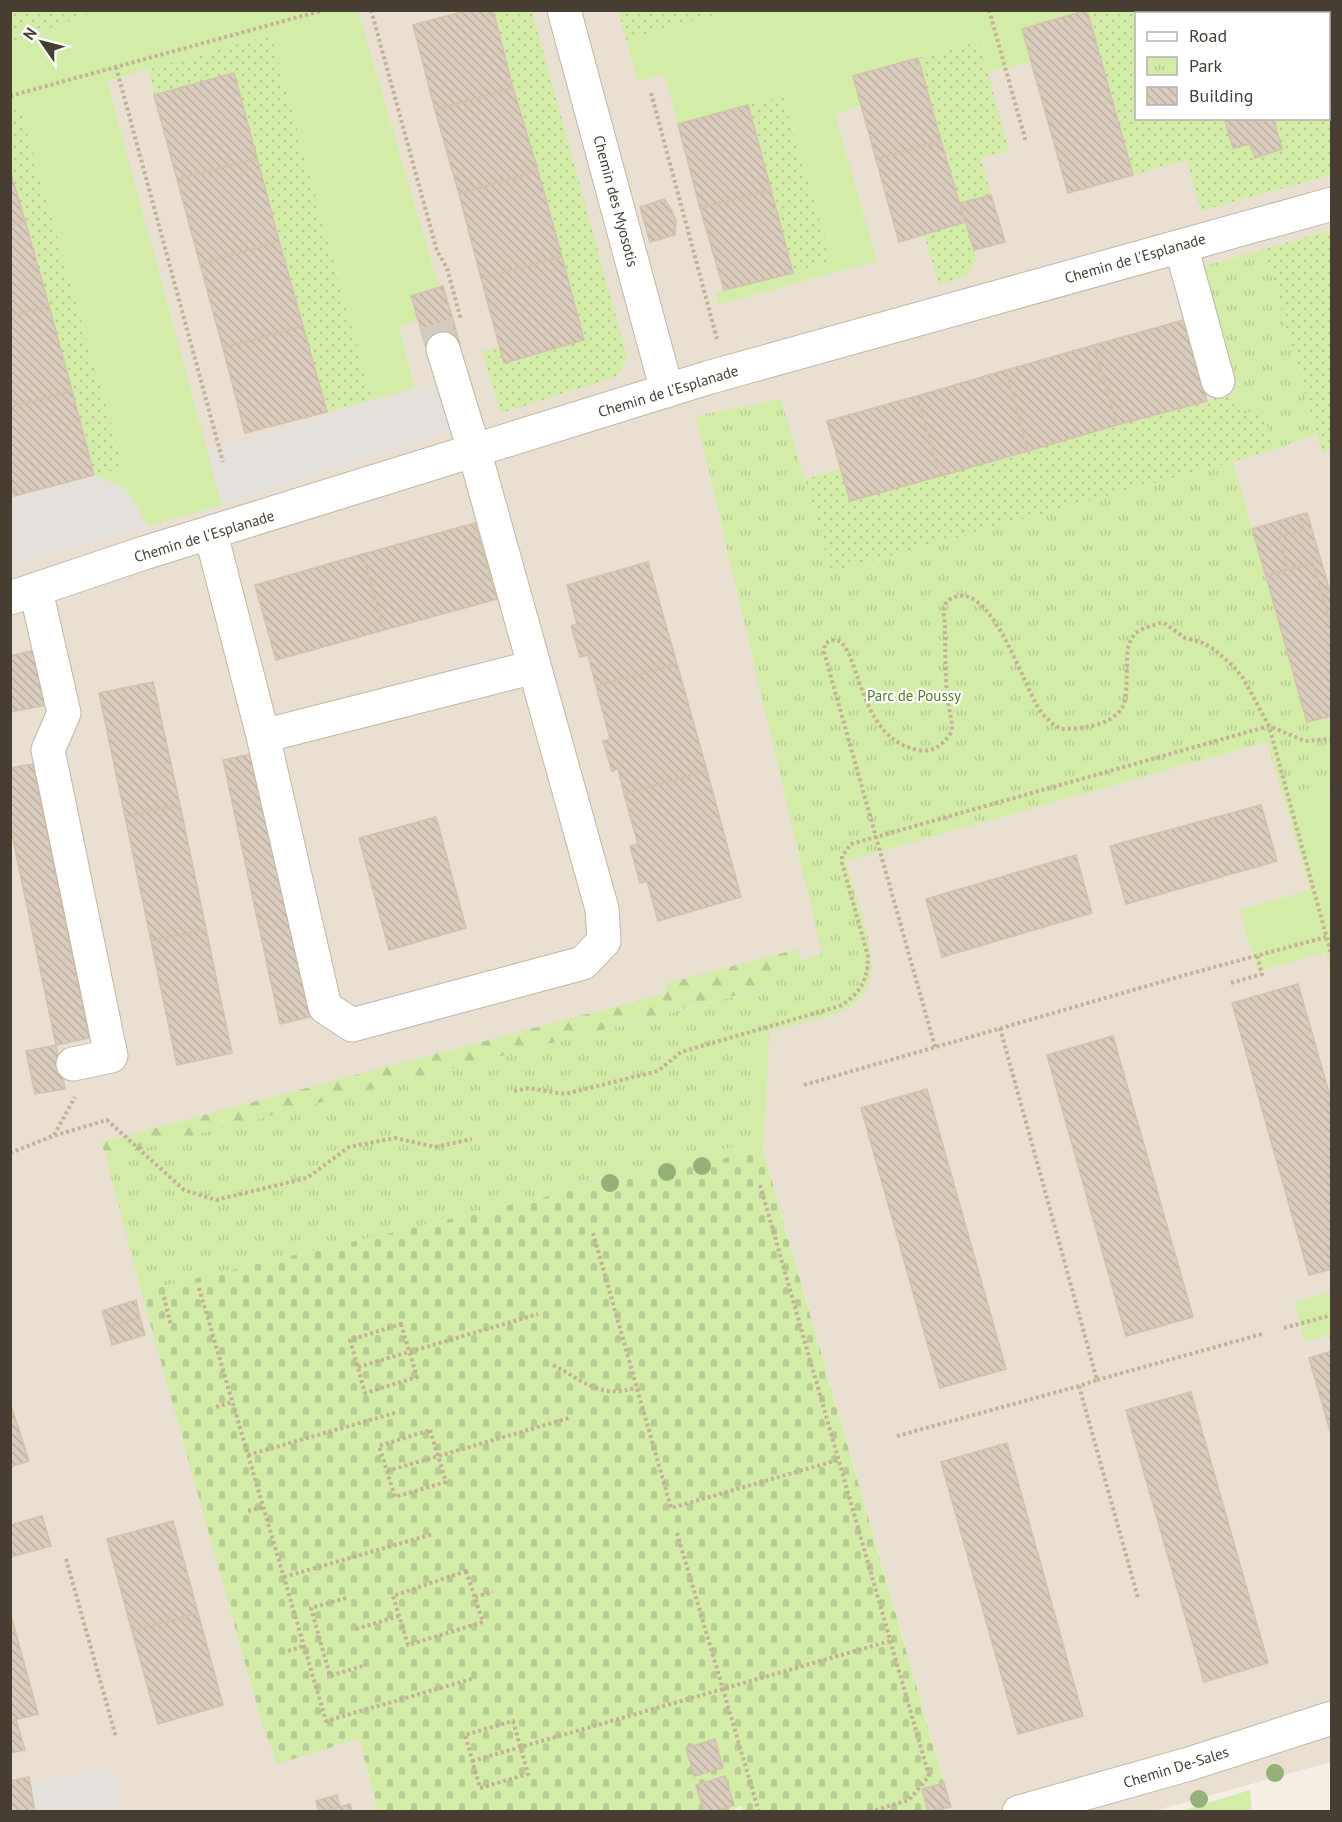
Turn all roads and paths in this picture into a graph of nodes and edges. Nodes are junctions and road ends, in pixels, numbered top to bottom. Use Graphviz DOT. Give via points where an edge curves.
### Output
graph roads {
  1 [pos="324,10"];
  2 [pos="371,10"];
  3 [pos="564,10"];
  4 [pos="989,10"];
  5 [pos="116,67"];
  6 [pos="651,93"];
  7 [pos="10,96"];
  8 [pos="1026,142"];
  9 [pos="1332,204"];
  10 [pos="1181,246"];
  11 [pos="452,336"];
  12 [pos="719,346"];
  13 [pos="1218,381"];
  14 [pos="667,391"];
  15 [pos="474,450"];
  16 [pos="222,462"];
  17 [pos="211,534"];
  18 [pos="23,595"];
  19 [pos="534,667"];
  20 [pos="1269,726"];
  21 [pos="263,736"];
  22 [pos="1332,739"];
  23 [pos="875,836"];
  24 [pos="1326,937"];
  25 [pos="1257,955"];
  26 [pos="1332,957"];
  27 [pos="1231,983"];
  28 [pos="1000,1028"];
  29 [pos="935,1047"];
  30 [pos="73,1064"];
  31 [pos="804,1084"];
  32 [pos="514,1091"];
  33 [pos="472,1139"];
  34 [pos="10,1153"];
  35 [pos="760,1185"];
  36 [pos="593,1233"];
  37 [pos="199,1288"];
  38 [pos="164,1297"];
  39 [pos="538,1314"];
  40 [pos="1332,1315"];
  41 [pos="171,1326"];
  42 [pos="1284,1328"];
  43 [pos="1262,1334"];
  44 [pos="409,1351"];
  45 [pos="553,1365"];
  46 [pos="358,1367"];
  47 [pos="1097,1380"];
  48 [pos="1079,1386"];
  49 [pos="637,1387"];
  50 [pos="232,1402"];
  51 [pos="216,1407"];
  52 [pos="398,1412"];
  53 [pos="569,1418"];
  54 [pos="897,1436"];
  55 [pos="248,1455"];
  56 [pos="438,1455"];
  57 [pos="838,1461"];
  58 [pos="387,1471"];
  59 [pos="263,1507"];
  60 [pos="248,1511"];
  61 [pos="677,1533"];
  62 [pos="433,1534"];
  63 [pos="66,1559"];
  64 [pos="284,1577"];
  65 [pos="493,1592"];
  66 [pos="475,1597"];
  67 [pos="346,1598"];
  68 [pos="1138,1598"];
  69 [pos="399,1616"];
  70 [pos="356,1629"];
  71 [pos="890,1641"];
  72 [pos="304,1646"];
  73 [pos="288,1651"];
  74 [pos="366,1665"];
  75 [pos="475,1678"];
  76 [pos="723,1689"];
  77 [pos="1332,1718"];
  78 [pos="116,1737"];
  79 [pos="520,1747"];
  80 [pos="472,1761"];
  81 [pos="1023,1811"];
  82 [pos="759,1812"];
  83 [pos="869,1812"];
  1 -- 5 [label="path"];
  2 -- 11 [label="path" via="437,250 447,268"];
  3 -- 14 [label="street, Chemin des Myosotis"];
  4 -- 8 [label="path"];
  5 -- 7 [label="path"];
  5 -- 16 [label="path"];
  6 -- 12 [label="path"];
  9 -- 10 [label="street, Chemin de l'Esplanade"];
  10 -- 13 [label="street"];
  10 -- 14 [label="street, Chemin de l'Esplanade"];
  11 -- 15 [label="street"];
  14 -- 15 [label="street, Chemin de l'Esplanade"];
  15 -- 17 [label="street, Chemin de l'Esplanade"];
  15 -- 19 [label="street"];
  17 -- 18 [label="street, Chemin de l'Esplanade"];
  17 -- 21 [label="street"];
  18 -- 30 [label="street" via="64,713 48,750 111,1056"];
  19 -- 21 [label="street"];
  19 -- 21 [label="street" via="602,909 604,941 583,963 352,1025 325,1007"];
  20 -- 22 [label="path" via="1305,741"];
  20 -- 23 [label="path"];
  20 -- 23 [label="path" via="1234,667 1215,650 1160,622 1136,632 1127,647 1125,698 1117,713 1102,723 1060,729 1036,705 988,611 971,599 957,596 943,610 952,731 939,747 930,751 904,746 882,730 846,647 840,641 825,644"];
  20 -- 24 [label="path"];
  23 -- 29 [label="path"];
  23 -- 32 [label="path" via="851,844 842,856 868,956 865,980 851,1000 681,1052 658,1071 566,1094 528,1088"];
  24 -- 25 [label="path"];
  24 -- 26 [label="path"];
  25 -- 27 [label="path" via="1262,974"];
  25 -- 28 [label="path"];
  28 -- 29 [label="path"];
  28 -- 47 [label="path"];
  29 -- 31 [label="path"];
  33 -- 34 [label="path" via="435,1147 395,1138 349,1148 307,1178 216,1200 183,1190 107,1120"];
  35 -- 57 [label="path"];
  36 -- 49 [label="path"];
  37 -- 50 [label="path"];
  38 -- 41 [label="path"];
  39 -- 44 [label="path"];
  40 -- 42 [label="path"];
  43 -- 47 [label="path"];
  44 -- 46 [label="path"];
  44 -- 46 [label="path" via="417,1377 365,1393"];
  44 -- 46 [label="path" via="401,1324 350,1340"];
  45 -- 49 [label="path" via="609,1392"];
  47 -- 48 [label="path"];
  48 -- 54 [label="path"];
  48 -- 68 [label="path"];
  49 -- 57 [label="path" via="670,1508"];
  50 -- 51 [label="path"];
  50 -- 55 [label="path"];
  52 -- 55 [label="path"];
  53 -- 56 [label="path"];
  55 -- 59 [label="path"];
  56 -- 58 [label="path"];
  56 -- 58 [label="path" via="430,1430 379,1446"];
  56 -- 58 [label="path" via="446,1482 395,1497"];
  57 -- 71 [label="path"];
  59 -- 60 [label="path"];
  59 -- 64 [label="path"];
  61 -- 76 [label="path"];
  62 -- 64 [label="path"];
  63 -- 78 [label="path"];
  64 -- 72 [label="path"];
  65 -- 66 [label="path"];
  66 -- 69 [label="path" via="466,1571 393,1596"];
  66 -- 69 [label="path" via="483,1622 408,1645"];
  67 -- 74 [label="path" via="311,1608 330,1676"];
  69 -- 70 [label="path"];
  71 -- 76 [label="path"];
  71 -- 83 [label="path" via="929,1776 909,1800"];
  72 -- 73 [label="path"];
  72 -- 75 [label="path" via="326,1722"];
  76 -- 79 [label="path"];
  76 -- 82 [label="path"];
  77 -- 81 [label="street, Chemin De-Sales"];
  79 -- 80 [label="path"];
  79 -- 80 [label="path" via="513,1721 465,1735"];
  79 -- 80 [label="path" via="528,1774 480,1788"];
}
